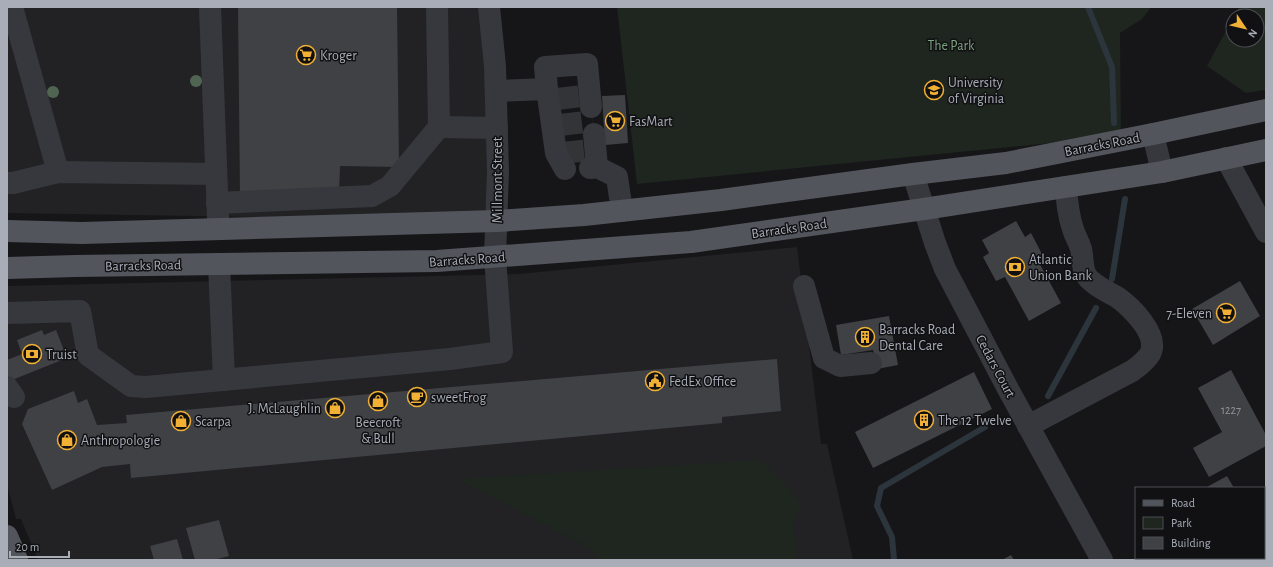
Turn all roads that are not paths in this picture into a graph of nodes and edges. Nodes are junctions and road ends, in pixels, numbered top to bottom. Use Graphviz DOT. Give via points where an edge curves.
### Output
graph roads {
  1 [pos="12,7"];
  2 [pos="210,7"];
  3 [pos="438,7"];
  4 [pos="489,7"];
  5 [pos="16,53"];
  6 [pos="496,91"];
  7 [pos="551,96"];
  8 [pos="588,100"];
  9 [pos="1266,110"];
  10 [pos="439,127"];
  11 [pos="497,128"];
  12 [pos="1153,134"];
  13 [pos="1266,150"];
  14 [pos="593,154"];
  15 [pos="1226,158"];
  16 [pos="561,159"];
  17 [pos="58,172"];
  18 [pos="1162,172"];
  19 [pos="216,174"];
  20 [pos="913,174"];
  21 [pos="7,183"];
  22 [pos="1066,187"];
  23 [pos="217,203"];
  24 [pos="924,209"];
  25 [pos="622,211"];
  26 [pos="497,221"];
  27 [pos="219,229"];
  28 [pos="7,231"];
  29 [pos="1266,232"];
  30 [pos="496,257"];
  31 [pos="219,264"];
  32 [pos="7,268"];
  33 [pos="804,286"];
  34 [pos="7,313"];
  35 [pos="870,363"];
  36 [pos="224,380"];
  37 [pos="1028,426"];
  38 [pos="7,536"];
  39 [pos="18,560"];
  40 [pos="1102,560"];
  1 -- 5 [label="street"];
  2 -- 19 [label="street"];
  3 -- 10 [label="street"];
  4 -- 6 [label="street, Millmont Street"];
  5 -- 17 [label="street"];
  6 -- 7 [label="street"];
  6 -- 11 [label="street, Millmont Street"];
  7 -- 8 [label="street" via="545,67 587,64"];
  7 -- 16 [label="street"];
  9 -- 12 [label="main road, Barracks Road"];
  10 -- 11 [label="street"];
  10 -- 23 [label="street" via="390,186 372,196"];
  11 -- 26 [label="street, Millmont Street"];
  12 -- 18 [label="street"];
  12 -- 20 [label="main road, Barracks Road" via="1006,164"];
  13 -- 15 [label="main road, Barracks Road"];
  14 -- 25 [label="street" via="617,177"];
  15 -- 18 [label="main road, Barracks Road"];
  15 -- 29 [label="street"];
  17 -- 19 [label="street"];
  17 -- 21 [label="street"];
  18 -- 22 [label="main road, Barracks Road"];
  19 -- 23 [label="street"];
  20 -- 24 [label="street"];
  20 -- 25 [label="main road, Barracks Road"];
  22 -- 24 [label="main road, Barracks Road"];
  22 -- 37 [label="street" via="1068,211 1081,248 1085,274 1130,308 1144,323 1151,338 1151,353 1145,362 1132,371"];
  23 -- 27 [label="street"];
  24 -- 30 [label="main road, Barracks Road" via="691,242"];
  24 -- 37 [label="street, Cedars Court" via="945,269"];
  25 -- 26 [label="main road, Barracks Road"];
  26 -- 27 [label="main road, Barracks Road"];
  26 -- 30 [label="street, Millmont Street"];
  27 -- 28 [label="main road, Barracks Road" via="82,233"];
  30 -- 31 [label="main road, Barracks Road" via="437,261"];
  30 -- 36 [label="street, Millmont Street" via="502,352"];
  31 -- 32 [label="main road, Barracks Road"];
  31 -- 36 [label="street"];
  33 -- 35 [label="street" via="824,358 840,366"];
  34 -- 36 [label="street" via="80,311 88,355 131,386"];
  37 -- 40 [label="street, Cedars Court"];
  38 -- 39 [label="main road"];
}
